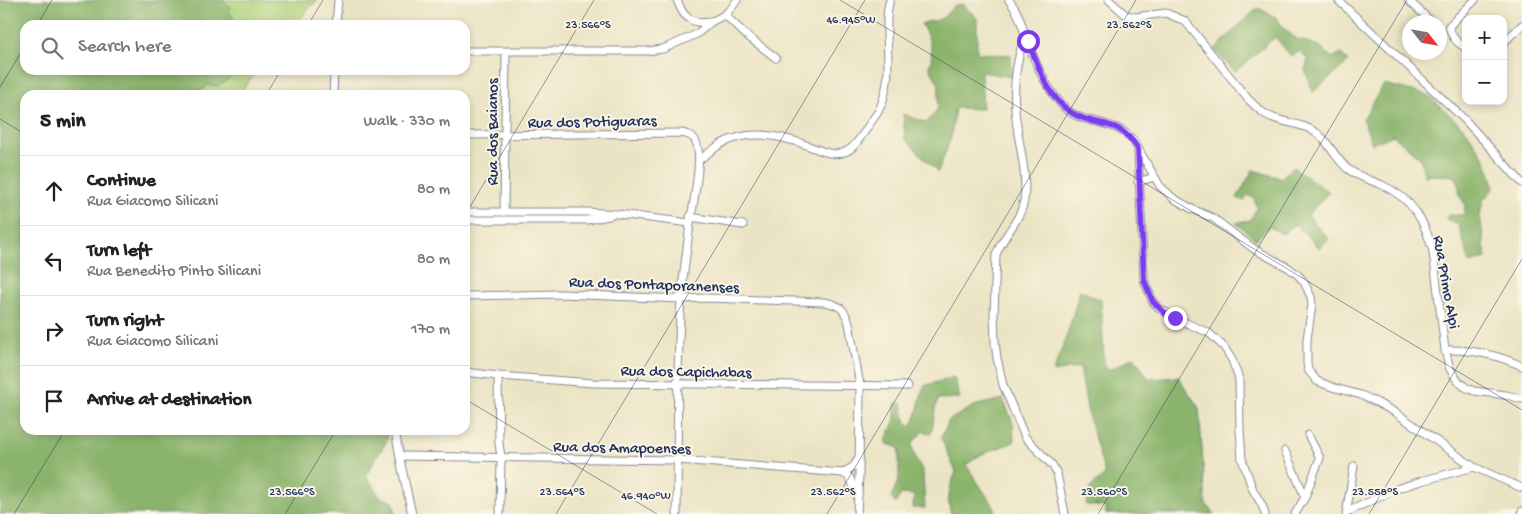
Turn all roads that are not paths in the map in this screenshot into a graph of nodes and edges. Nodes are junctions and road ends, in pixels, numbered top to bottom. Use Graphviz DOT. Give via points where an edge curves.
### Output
graph roads {
  1 [pos="338,0"];
  2 [pos="677,0"];
  3 [pos="737,0"];
  4 [pos="890,0"];
  5 [pos="1009,0"];
  6 [pos="1109,0"];
  7 [pos="1338,0"];
  8 [pos="1408,0"];
  9 [pos="1475,0"];
  10 [pos="725,15"];
  11 [pos="1424,15"];
  12 [pos="336,20"];
  13 [pos="712,21"];
  14 [pos="1522,25"];
  15 [pos="1025,34"];
  16 [pos="1507,39"];
  17 [pos="1462,46"];
  18 [pos="470,51"];
  19 [pos="506,52"];
  20 [pos="776,58"];
  21 [pos="334,75"];
  22 [pos="333,90"];
  23 [pos="470,135"];
  24 [pos="504,136"];
  25 [pos="1138,149"];
  26 [pos="699,160"];
  27 [pos="1154,176"];
  28 [pos="1138,182"];
  29 [pos="1522,183"];
  30 [pos="470,212"];
  31 [pos="504,212"];
  32 [pos="618,214"];
  33 [pos="470,220"];
  34 [pos="690,220"];
  35 [pos="743,225"];
  36 [pos="470,296"];
  37 [pos="681,299"];
  38 [pos="1445,350"];
  39 [pos="1522,366"];
  40 [pos="470,373"];
  41 [pos="498,376"];
  42 [pos="678,384"];
  43 [pos="860,386"];
  44 [pos="908,386"];
  45 [pos="1522,399"];
  46 [pos="396,435"];
  47 [pos="1308,435"];
  48 [pos="1285,451"];
  49 [pos="400,456"];
  50 [pos="501,456"];
  51 [pos="859,458"];
  52 [pos="678,460"];
  53 [pos="1354,466"];
  54 [pos="1474,467"];
  55 [pos="843,473"];
  56 [pos="1522,488"];
  57 [pos="858,494"];
  58 [pos="1305,496"];
  59 [pos="1347,513"];
  60 [pos="412,514"];
  61 [pos="500,514"];
  62 [pos="677,514"];
  63 [pos="857,514"];
  64 [pos="1065,514"];
  65 [pos="1265,514"];
  66 [pos="1295,514"];
  1 -- 12 [label="street"];
  2 -- 13 [label="street" via="692,20 701,23"];
  3 -- 10 [label="street"];
  4 -- 26 [label="street" via="885,94 878,112 847,152 828,153 785,137 744,136 720,144"];
  5 -- 15 [label="street" via="1020,16"];
  6 -- 38 [label="street, Rua Primo Alpi" via="1134,18 1166,13 1185,21 1258,109 1273,118 1314,130 1348,169 1405,199 1419,216 1433,252"];
  7 -- 29 [label="street" via="1478,132"];
  8 -- 11 [label="street"];
  9 -- 17 [label="street" via="1449,26 1451,35"];
  10 -- 13 [label="street"];
  10 -- 20 [label="street"];
  13 -- 19 [label="street" via="697,34 663,49"];
  14 -- 16 [label="street"];
  15 -- 25 [label="street" via="1043,77 1067,109 1121,130 1128,134"];
  15 -- 64 [label="street" via="1014,78 1024,199 1019,217 996,255 995,342 1007,395 1025,437 1057,474"];
  18 -- 19 [label="street"];
  19 -- 24 [label="street, Rua dos Baianos"];
  21 -- 22 [label="street"];
  23 -- 24 [label="street, Rua dos Potiguaras"];
  24 -- 26 [label="street, Rua dos Potiguaras" via="680,133 690,135 696,141"];
  24 -- 31 [label="street, Rua dos Baianos"];
  25 -- 27 [label="street"];
  25 -- 28 [label="street"];
  26 -- 34 [label="street"];
  27 -- 28 [label="street"];
  27 -- 54 [label="street" via="1173,198 1213,218 1254,249 1289,268 1304,282 1312,305 1307,363 1308,370 1318,381 1361,395 1396,413"];
  28 -- 65 [label="street" via="1144,280 1148,292 1165,313 1209,333 1228,352 1239,379 1242,459 1252,490"];
  30 -- 31 [label="street"];
  31 -- 32 [label="street"];
  32 -- 33 [label="street" via="587,220"];
  32 -- 34 [label="street"];
  34 -- 35 [label="street"];
  34 -- 37 [label="street"];
  36 -- 37 [label="street, Rua dos Pontaporanenses" via="561,294"];
  37 -- 42 [label="street"];
  37 -- 43 [label="street, Rua dos Pontaporanenses" via="824,302 841,307 849,323"];
  38 -- 39 [label="street" via="1498,357"];
  38 -- 45 [label="street, Rua Primo Alpi" via="1450,369 1465,387"];
  40 -- 41 [label="street, Rua dos Capichabas"];
  41 -- 42 [label="street, Rua dos Capichabas" via="594,383"];
  41 -- 50 [label="street"];
  42 -- 43 [label="street, Rua dos Capichabas"];
  42 -- 52 [label="street"];
  43 -- 44 [label="street, Rua dos Capichabas"];
  43 -- 51 [label="street"];
  46 -- 49 [label="street"];
  47 -- 58 [label="street" via="1320,458"];
  48 -- 58 [label="street"];
  49 -- 50 [label="street, Rua dos Amapoenses"];
  49 -- 60 [label="street"];
  50 -- 52 [label="street, Rua dos Amapoenses"];
  50 -- 61 [label="street"];
  51 -- 55 [label="street"];
  51 -- 57 [label="street"];
  52 -- 55 [label="street, Rua dos Amapoenses"];
  52 -- 62 [label="street"];
  53 -- 59 [label="street"];
  54 -- 56 [label="street"];
  54 -- 59 [label="street" via="1399,488"];
  55 -- 57 [label="street" via="849,477"];
  57 -- 63 [label="street"];
  58 -- 66 [label="street"];
}
